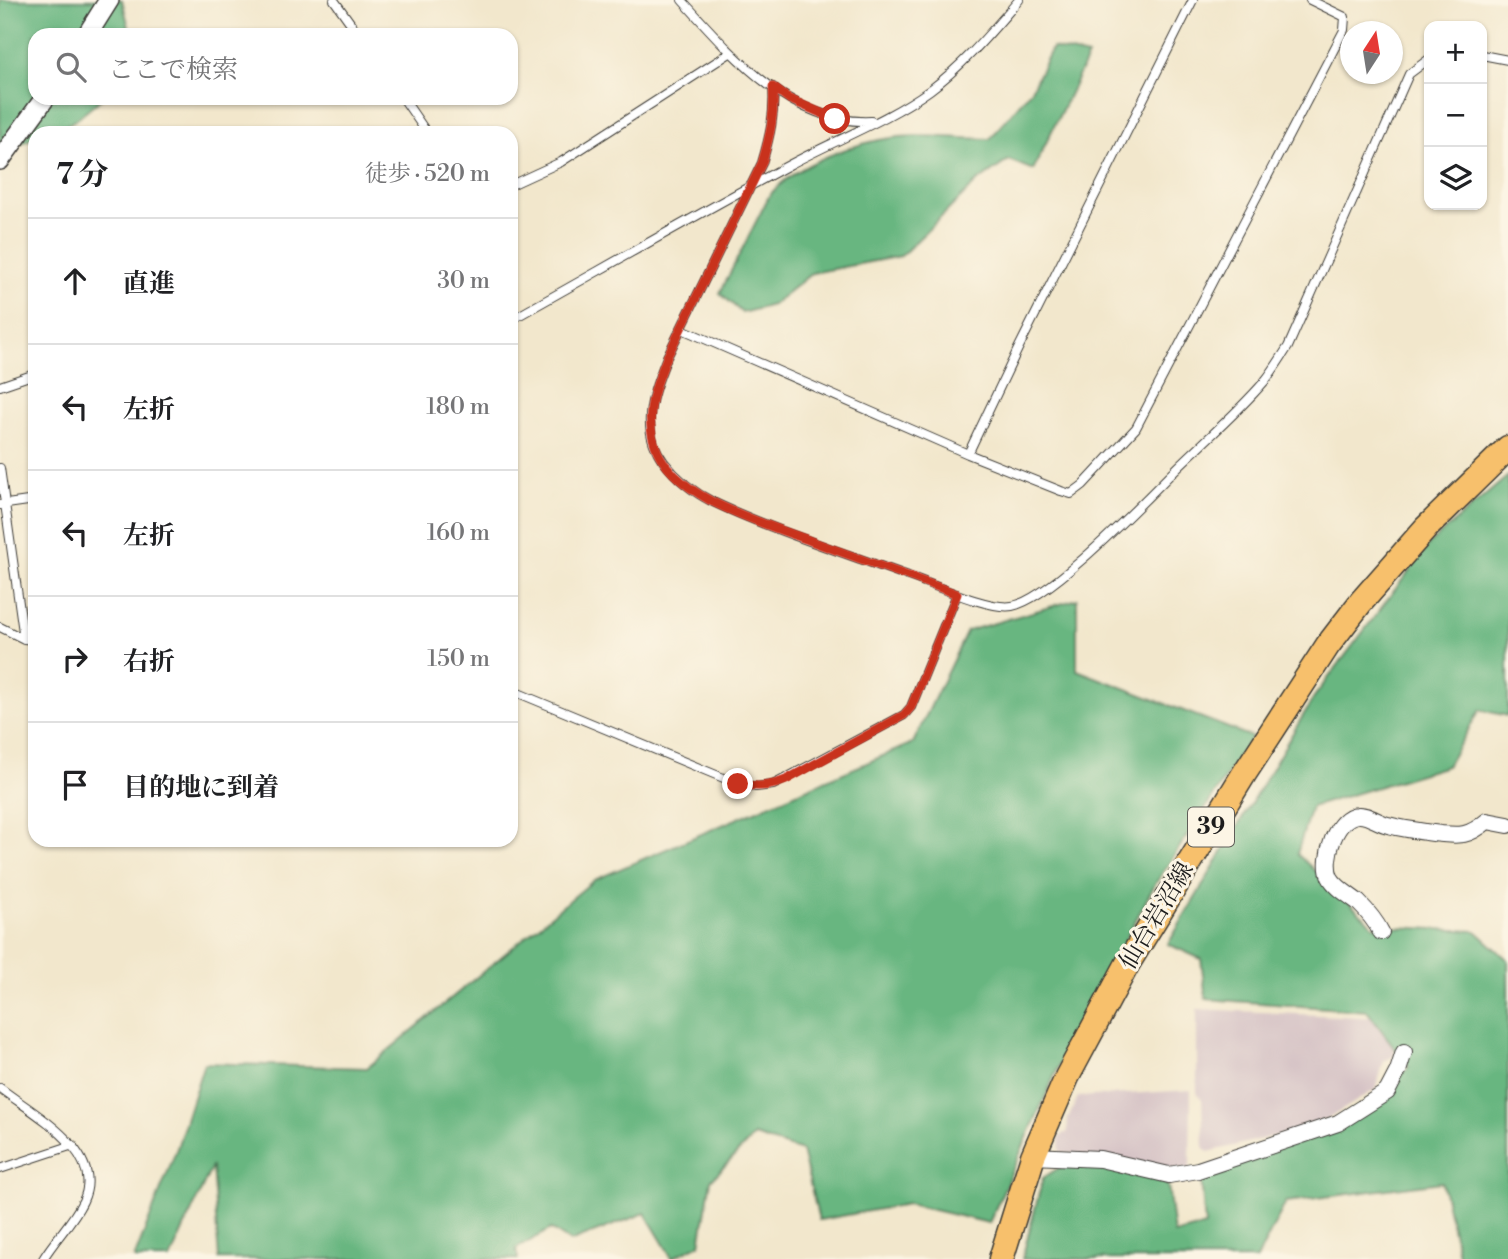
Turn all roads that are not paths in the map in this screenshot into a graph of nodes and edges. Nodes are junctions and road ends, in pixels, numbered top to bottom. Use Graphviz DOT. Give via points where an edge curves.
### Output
graph roads {
  1 [pos="108,0"];
  2 [pos="334,0"];
  3 [pos="682,0"];
  4 [pos="1019,0"];
  5 [pos="1193,0"];
  6 [pos="1310,0"];
  7 [pos="90,28"];
  8 [pos="354,28"];
  9 [pos="730,53"];
  10 [pos="1487,56"];
  11 [pos="1508,60"];
  12 [pos="1424,63"];
  13 [pos="773,87"];
  14 [pos="40,105"];
  15 [pos="408,105"];
  16 [pos="877,121"];
  17 [pos="422,126"];
  18 [pos="0,160"];
  19 [pos="518,182"];
  20 [pos="750,186"];
  21 [pos="518,316"];
  22 [pos="682,329"];
  23 [pos="28,376"];
  24 [pos="0,386"];
  25 [pos="1508,448"];
  26 [pos="968,454"];
  27 [pos="0,468"];
  28 [pos="28,501"];
  29 [pos="2,505"];
  30 [pos="957,594"];
  31 [pos="0,627"];
  32 [pos="24,639"];
  33 [pos="28,639"];
  34 [pos="518,693"];
  35 [pos="1508,825"];
  36 [pos="1381,932"];
  37 [pos="1404,1052"];
  38 [pos="0,1088"];
  39 [pos="73,1145"];
  40 [pos="1033,1156"];
  41 [pos="0,1169"];
  42 [pos="43,1259"];
  43 [pos="1001,1259"];
  1 -- 7 [label="street"];
  2 -- 8 [label="lane"];
  3 -- 9 [label="lane"];
  4 -- 16 [label="lane" via="930,90"];
  5 -- 26 [label="lane"];
  6 -- 26 [label="lane" via="1345,17 1345,30 1136,428 1071,494"];
  9 -- 13 [label="lane"];
  9 -- 19 [label="lane" via="561,162"];
  10 -- 11 [label="lane"];
  12 -- 30 [label="lane" via="1409,74 1288,347 1262,385 1115,528 1028,602 998,606"];
  13 -- 16 [label="lane" via="835,119"];
  13 -- 20 [label="lane" via="771,135"];
  14 -- 18 [label="street"];
  15 -- 17 [label="lane"];
  16 -- 20 [label="lane"];
  20 -- 21 [label="lane"];
  20 -- 22 [label="lane"];
  22 -- 26 [label="lane"];
  22 -- 30 [label="lane" via="649,406 655,447 682,482 711,501 783,531"];
  23 -- 24 [label="lane"];
  25 -- 40 [label="main road, 仙台岩沼線 / 39" via="1392,565 1298,688 1128,963 1067,1077"];
  27 -- 29 [label="lane"];
  28 -- 29 [label="lane"];
  29 -- 32 [label="lane"];
  30 -- 34 [label="lane" via="904,715 773,785 738,784"];
  31 -- 32 [label="lane"];
  32 -- 33 [label="lane"];
  35 -- 36 [label="street" via="1487,821 1476,830 1447,834 1387,825 1358,814 1349,817 1334,836 1326,866 1331,880 1373,918"];
  37 -- 40 [label="street" via="1387,1092 1338,1122 1198,1170 1169,1175 1100,1159"];
  38 -- 39 [label="lane"];
  39 -- 41 [label="lane"];
  39 -- 42 [label="lane" via="89,1182 83,1200"];
  40 -- 43 [label="main road, 仙台岩沼線 / 39"];
}
